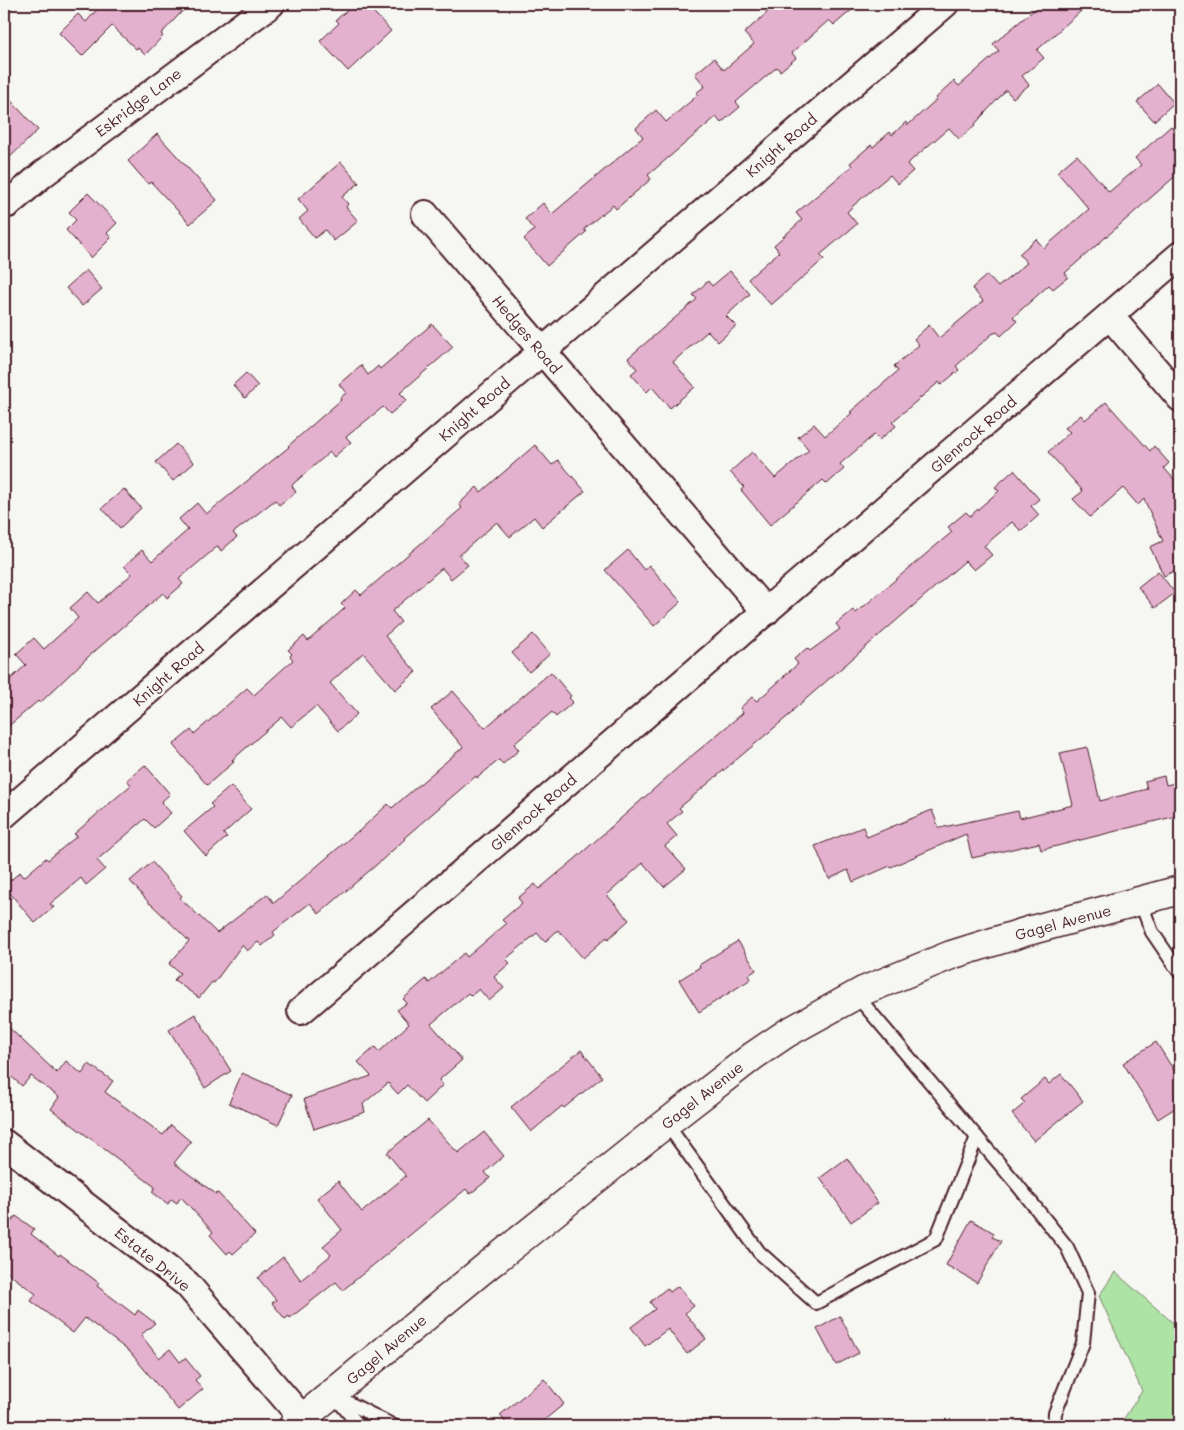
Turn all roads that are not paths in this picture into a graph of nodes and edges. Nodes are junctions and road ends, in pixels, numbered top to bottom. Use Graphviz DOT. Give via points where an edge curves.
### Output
graph roads {
  1 [pos="271,4"];
  2 [pos="944,4"];
  3 [pos="8,204"];
  4 [pos="425,214"];
  5 [pos="1180,255"];
  6 [pos="1110,316"];
  7 [pos="542,352"];
  8 [pos="1180,398"];
  9 [pos="766,612"];
  10 [pos="4,814"];
  11 [pos="1180,890"];
  12 [pos="1140,901"];
  13 [pos="1180,973"];
  14 [pos="856,995"];
  15 [pos="301,1011"];
  16 [pos="666,1123"];
  17 [pos="977,1137"];
  18 [pos="4,1143"];
  19 [pos="332,1394"];
  20 [pos="298,1422"];
  21 [pos="359,1426"];
  22 [pos="394,1426"];
  23 [pos="1054,1426"];
  1 -- 3 [label="street, Eskridge Lane" via="43,174"];
  2 -- 7 [label="street, Knight Road"];
  4 -- 7 [label="street, Hedges Road"];
  5 -- 6 [label="street, Glenrock Road"];
  6 -- 8 [label="street"];
  6 -- 9 [label="street, Glenrock Road"];
  7 -- 9 [label="street, Hedges Road"];
  7 -- 10 [label="street, Knight Road"];
  9 -- 15 [label="street, Glenrock Road"];
  11 -- 12 [label="street, Gagel Avenue"];
  12 -- 13 [label="lane" via="1152,932"];
  12 -- 14 [label="street, Gagel Avenue" via="951,955"];
  14 -- 16 [label="street, Gagel Avenue" via="787,1033"];
  14 -- 17 [label="lane"];
  16 -- 17 [label="lane" via="759,1252 816,1303 936,1239"];
  16 -- 19 [label="street, Gagel Avenue"];
  17 -- 23 [label="lane" via="1067,1247 1088,1293 1084,1342 1055,1413"];
  18 -- 20 [label="street, Estate Drive" via="186,1284"];
  19 -- 20 [label="street, Gagel Avenue"];
  19 -- 21 [label="lane"];
  19 -- 22 [label="lane"];
}
